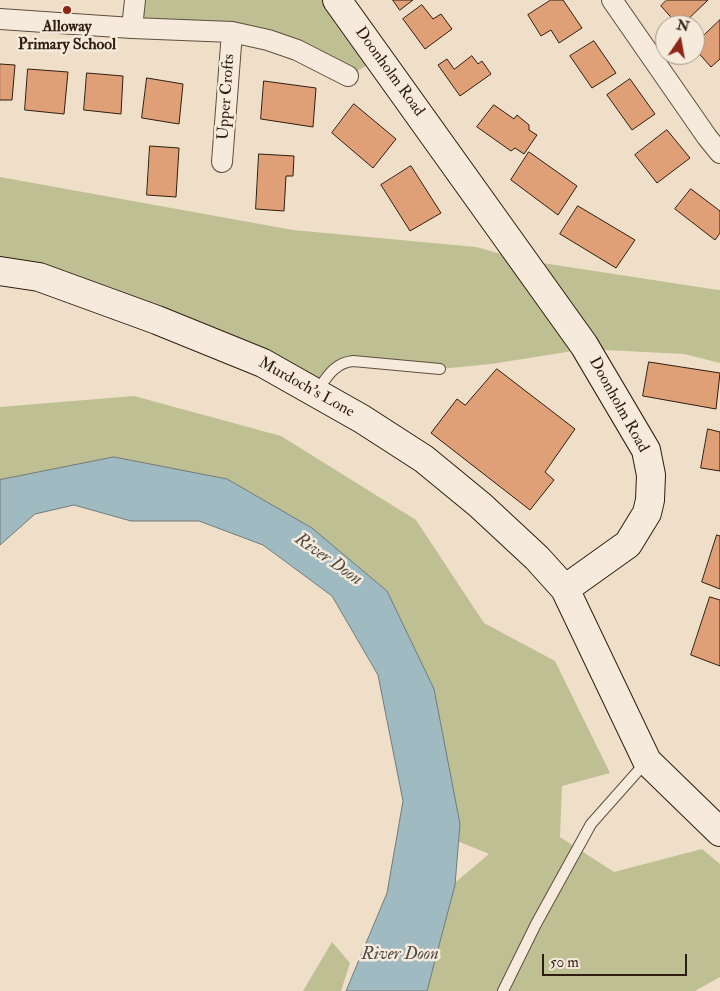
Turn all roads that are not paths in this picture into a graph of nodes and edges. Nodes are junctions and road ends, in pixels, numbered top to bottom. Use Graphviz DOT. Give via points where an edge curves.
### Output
graph roads {
  1 [pos="135,0"];
  2 [pos="337,0"];
  3 [pos="612,0"];
  4 [pos="0,19"];
  5 [pos="132,28"];
  6 [pos="232,32"];
  7 [pos="348,76"];
  8 [pos="720,152"];
  9 [pos="222,162"];
  10 [pos="0,270"];
  11 [pos="440,369"];
  12 [pos="316,392"];
  13 [pos="565,589"];
  14 [pos="647,761"];
  15 [pos="720,832"];
  16 [pos="503,991"];
  1 -- 5 [label="street"];
  2 -- 13 [label="street, Doonholm Road" via="584,344 646,450 651,475 650,500 638,530 628,544"];
  3 -- 8 [label="street"];
  4 -- 5 [label="street, Upper Crofts"];
  5 -- 6 [label="street, Upper Crofts"];
  6 -- 7 [label="street, Upper Crofts" via="297,50"];
  6 -- 9 [label="street, Upper Crofts"];
  10 -- 12 [label="street, Murdoch's Lone" via="39,277 157,320 263,363"];
  11 -- 12 [label="lane" via="345,362 334,368"];
  12 -- 13 [label="street, Murdoch's Lone" via="424,459 480,505"];
  13 -- 14 [label="street"];
  14 -- 15 [label="street"];
  14 -- 16 [label="lane" via="591,824"];
}
